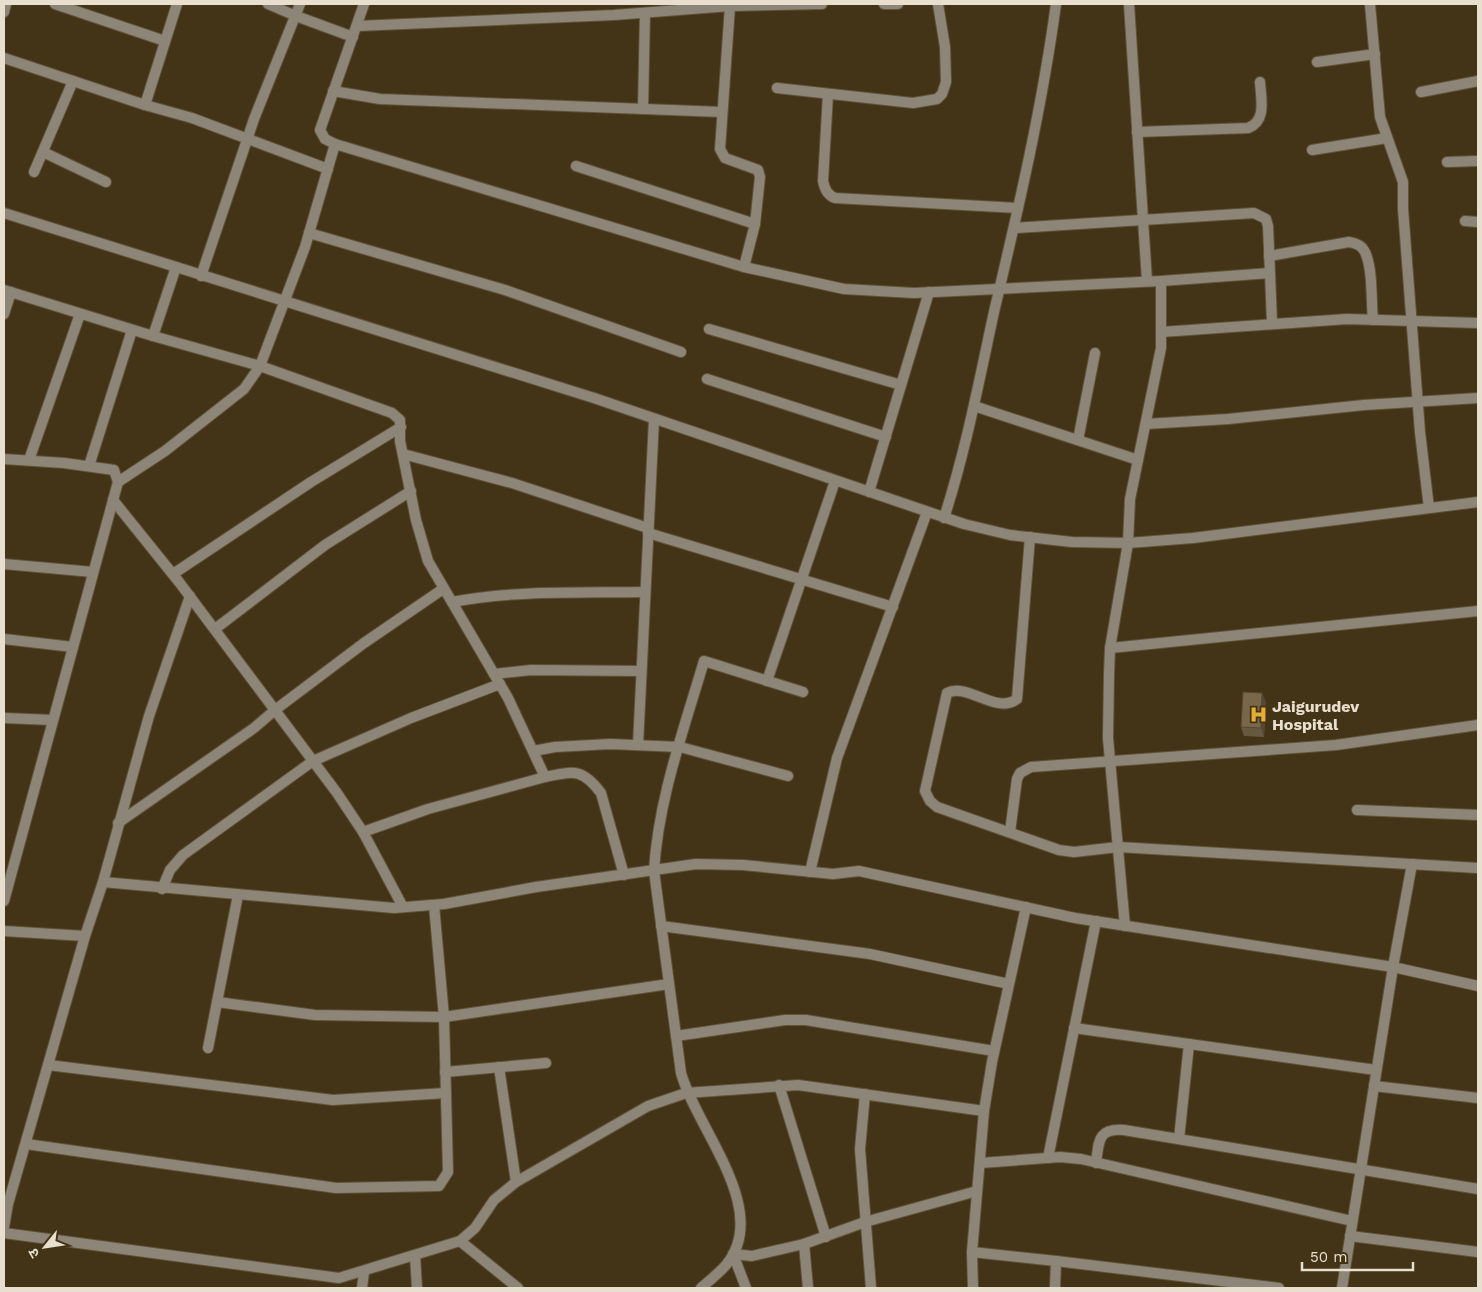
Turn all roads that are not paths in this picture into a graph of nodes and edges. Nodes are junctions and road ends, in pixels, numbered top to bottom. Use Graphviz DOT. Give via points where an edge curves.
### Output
graph roads {
  1 [pos="6,4"];
  2 [pos="55,4"];
  3 [pos="177,4"];
  4 [pos="268,4"];
  5 [pos="300,4"];
  6 [pos="364,4"];
  7 [pos="613,4"];
  8 [pos="822,4"];
  9 [pos="884,4"];
  10 [pos="898,4"];
  11 [pos="938,4"];
  12 [pos="1056,4"];
  13 [pos="1129,4"];
  14 [pos="1370,4"];
  15 [pos="730,6"];
  16 [pos="4,12"];
  17 [pos="645,13"];
  18 [pos="296,16"];
  19 [pos="614,16"];
  20 [pos="357,26"];
  21 [pos="353,37"];
  22 [pos="164,41"];
  23 [pos="1375,54"];
  24 [pos="4,58"];
  25 [pos="1317,62"];
  26 [pos="72,81"];
  27 [pos="1478,81"];
  28 [pos="1260,82"];
  29 [pos="777,88"];
  30 [pos="334,91"];
  31 [pos="1421,92"];
  32 [pos="828,94"];
  33 [pos="145,105"];
  34 [pos="643,109"];
  35 [pos="722,112"];
  36 [pos="1137,132"];
  37 [pos="1387,138"];
  38 [pos="248,139"];
  39 [pos="335,144"];
  40 [pos="1312,150"];
  41 [pos="42,152"];
  42 [pos="1478,161"];
  43 [pos="1447,162"];
  44 [pos="576,166"];
  45 [pos="328,169"];
  46 [pos="34,172"];
  47 [pos="106,182"];
  48 [pos="1018,208"];
  49 [pos="4,213"];
  50 [pos="1143,221"];
  51 [pos="1465,221"];
  52 [pos="1478,222"];
  53 [pos="756,224"];
  54 [pos="1014,228"];
  55 [pos="309,232"];
  56 [pos="1269,256"];
  57 [pos="744,267"];
  58 [pos="176,268"];
  59 [pos="1270,274"];
  60 [pos="201,276"];
  61 [pos="1147,281"];
  62 [pos="1161,281"];
  63 [pos="1000,288"];
  64 [pos="7,291"];
  65 [pos="929,292"];
  66 [pos="284,302"];
  67 [pos="4,314"];
  68 [pos="80,314"];
  69 [pos="1373,320"];
  70 [pos="1413,322"];
  71 [pos="1272,323"];
  72 [pos="1478,324"];
  73 [pos="709,329"];
  74 [pos="132,330"];
  75 [pos="1161,332"];
  76 [pos="153,336"];
  77 [pos="681,352"];
  78 [pos="1095,353"];
  79 [pos="260,366"];
  80 [pos="707,379"];
  81 [pos="901,385"];
  82 [pos="1478,398"];
  83 [pos="1418,402"];
  84 [pos="974,406"];
  85 [pos="654,419"];
  86 [pos="1146,424"];
  87 [pos="401,427"];
  88 [pos="886,437"];
  89 [pos="1078,440"];
  90 [pos="403,454"];
  91 [pos="4,459"];
  92 [pos="29,460"];
  93 [pos="1138,460"];
  94 [pos="89,466"];
  95 [pos="835,480"];
  96 [pos="118,482"];
  97 [pos="411,491"];
  98 [pos="869,492"];
  99 [pos="113,500"];
  100 [pos="1478,502"];
  101 [pos="1429,508"];
  102 [pos="927,512"];
  103 [pos="944,518"];
  104 [pos="648,530"];
  105 [pos="1030,537"];
  106 [pos="1128,543"];
  107 [pos="4,564"];
  108 [pos="93,572"];
  109 [pos="173,574"];
  110 [pos="802,578"];
  111 [pos="443,589"];
  112 [pos="645,592"];
  113 [pos="190,596"];
  114 [pos="452,602"];
  115 [pos="894,608"];
  116 [pos="1478,611"];
  117 [pos="215,629"];
  118 [pos="4,639"];
  119 [pos="73,647"];
  120 [pos="1110,648"];
  121 [pos="641,671"];
  122 [pos="494,674"];
  123 [pos="767,681"];
  124 [pos="500,684"];
  125 [pos="803,692"];
  126 [pos="275,710"];
  127 [pos="4,718"];
  128 [pos="53,720"];
  129 [pos="1478,725"];
  130 [pos="638,745"];
  131 [pos="680,747"];
  132 [pos="533,751"];
  133 [pos="313,761"];
  134 [pos="1111,762"];
  135 [pos="788,776"];
  136 [pos="545,777"];
  137 [pos="1358,810"];
  138 [pos="1478,815"];
  139 [pos="118,823"];
  140 [pos="363,832"];
  141 [pos="1010,832"];
  142 [pos="1118,847"];
  143 [pos="1412,864"];
  144 [pos="1478,868"];
  145 [pos="654,871"];
  146 [pos="810,872"];
  147 [pos="624,875"];
  148 [pos="103,882"];
  149 [pos="162,889"];
  150 [pos="238,895"];
  151 [pos="4,901"];
  152 [pos="434,905"];
  153 [pos="403,907"];
  154 [pos="1026,907"];
  155 [pos="1096,922"];
  156 [pos="662,926"];
  157 [pos="1125,926"];
  158 [pos="4,931"];
  159 [pos="85,936"];
  160 [pos="1393,967"];
  161 [pos="669,984"];
  162 [pos="1009,984"];
  163 [pos="1478,986"];
  164 [pos="217,1002"];
  165 [pos="444,1016"];
  166 [pos="1074,1028"];
  167 [pos="676,1036"];
  168 [pos="1189,1044"];
  169 [pos="208,1048"];
  170 [pos="994,1051"];
  171 [pos="546,1063"];
  172 [pos="48,1065"];
  173 [pos="499,1067"];
  174 [pos="1376,1070"];
  175 [pos="445,1072"];
  176 [pos="779,1085"];
  177 [pos="1374,1086"];
  178 [pos="446,1093"];
  179 [pos="686,1093"];
  180 [pos="866,1094"];
  181 [pos="1478,1098"];
  182 [pos="984,1111"];
  183 [pos="1179,1139"];
  184 [pos="26,1144"];
  185 [pos="1048,1158"];
  186 [pos="980,1163"];
  187 [pos="1096,1163"];
  188 [pos="1361,1170"];
  189 [pos="516,1182"];
  190 [pos="1478,1190"];
  191 [pos="977,1191"];
  192 [pos="1352,1220"];
  193 [pos="865,1222"];
  194 [pos="4,1227"];
  195 [pos="4,1233"];
  196 [pos="1350,1236"];
  197 [pos="826,1237"];
  198 [pos="460,1240"];
  199 [pos="804,1244"];
  200 [pos="972,1252"];
  201 [pos="1478,1252"];
  202 [pos="733,1254"];
  203 [pos="415,1255"];
  204 [pos="1056,1261"];
  205 [pos="364,1272"];
  206 [pos="362,1288"];
  207 [pos="418,1288"];
  208 [pos="518,1288"];
  209 [pos="701,1288"];
  210 [pos="746,1288"];
  211 [pos="808,1288"];
  212 [pos="871,1288"];
  213 [pos="973,1288"];
  214 [pos="1055,1288"];
  215 [pos="1279,1288"];
  216 [pos="1342,1288"];
  1 -- 16 [label="street"];
  2 -- 22 [label="street"];
  3 -- 22 [label="street"];
  4 -- 18 [label="street"];
  5 -- 18 [label="street"];
  6 -- 20 [label="street"];
  7 -- 19 [label="street"];
  8 -- 15 [label="street"];
  9 -- 10 [label="street"];
  11 -- 32 [label="street" via="945,47 946,82 937,99 913,103"];
  12 -- 48 [label="street" via="1049,60"];
  13 -- 36 [label="street"];
  14 -- 23 [label="street"];
  15 -- 17 [label="street"];
  15 -- 35 [label="street"];
  17 -- 19 [label="street"];
  17 -- 34 [label="street"];
  18 -- 21 [label="street"];
  18 -- 38 [label="street"];
  19 -- 20 [label="street"];
  20 -- 21 [label="street"];
  21 -- 30 [label="street"];
  22 -- 33 [label="street"];
  23 -- 25 [label="street"];
  23 -- 37 [label="street" via="1380,117"];
  24 -- 26 [label="street"];
  26 -- 33 [label="street"];
  26 -- 41 [label="street"];
  27 -- 31 [label="street"];
  28 -- 36 [label="street" via="1259,122 1248,128"];
  29 -- 32 [label="street"];
  30 -- 34 [label="street" via="380,99"];
  30 -- 39 [label="street" via="320,130 325,139"];
  32 -- 48 [label="street" via="823,181 830,196"];
  33 -- 38 [label="street"];
  34 -- 35 [label="street"];
  35 -- 53 [label="street" via="721,155 758,170"];
  36 -- 50 [label="street"];
  37 -- 40 [label="street"];
  37 -- 70 [label="street" via="1403,182"];
  38 -- 45 [label="street"];
  38 -- 60 [label="street"];
  39 -- 45 [label="street"];
  39 -- 57 [label="street"];
  41 -- 46 [label="street"];
  41 -- 47 [label="street"];
  42 -- 43 [label="street"];
  44 -- 53 [label="street"];
  45 -- 55 [label="street"];
  48 -- 54 [label="street"];
  49 -- 58 [label="street"];
  50 -- 54 [label="street"];
  50 -- 56 [label="street" via="1254,213 1266,219"];
  50 -- 61 [label="street"];
  51 -- 52 [label="street"];
  53 -- 57 [label="street"];
  54 -- 63 [label="street"];
  55 -- 66 [label="street"];
  55 -- 77 [label="street" via="506,290"];
  56 -- 59 [label="street"];
  56 -- 69 [label="street" via="1357,243 1365,250 1368,260"];
  57 -- 65 [label="street" via="844,288"];
  58 -- 60 [label="street"];
  58 -- 76 [label="street"];
  59 -- 62 [label="street"];
  59 -- 71 [label="street"];
  60 -- 66 [label="street"];
  61 -- 62 [label="street"];
  61 -- 63 [label="street"];
  62 -- 75 [label="street"];
  63 -- 65 [label="street"];
  63 -- 84 [label="street"];
  64 -- 67 [label="street"];
  64 -- 68 [label="street"];
  65 -- 81 [label="street"];
  66 -- 79 [label="street"];
  66 -- 85 [label="street"];
  68 -- 74 [label="street"];
  68 -- 92 [label="street"];
  69 -- 70 [label="street"];
  69 -- 71 [label="street"];
  70 -- 72 [label="street"];
  70 -- 83 [label="street"];
  71 -- 75 [label="street"];
  73 -- 81 [label="street"];
  74 -- 76 [label="street"];
  74 -- 94 [label="street"];
  75 -- 86 [label="street" via="1161,348"];
  76 -- 79 [label="street"];
  78 -- 89 [label="street"];
  79 -- 87 [label="street" via="392,413 400,420"];
  79 -- 96 [label="street" via="244,389 165,451"];
  80 -- 88 [label="street"];
  81 -- 88 [label="street"];
  82 -- 83 [label="street"];
  83 -- 86 [label="street"];
  83 -- 101 [label="street"];
  84 -- 89 [label="street"];
  84 -- 103 [label="street" via="961,466"];
  85 -- 95 [label="street"];
  85 -- 104 [label="street"];
  86 -- 93 [label="street"];
  87 -- 90 [label="street"];
  87 -- 109 [label="street" via="310,482"];
  88 -- 98 [label="street"];
  89 -- 93 [label="street"];
  90 -- 97 [label="street"];
  90 -- 104 [label="street" via="512,484"];
  91 -- 92 [label="street"];
  92 -- 94 [label="street"];
  93 -- 106 [label="street" via="1130,499"];
  94 -- 96 [label="street" via="114,470"];
  95 -- 98 [label="street"];
  95 -- 110 [label="street"];
  96 -- 99 [label="street"];
  97 -- 111 [label="street" via="428,561"];
  97 -- 117 [label="street" via="325,546"];
  98 -- 102 [label="street"];
  99 -- 108 [label="street"];
  99 -- 109 [label="street"];
  100 -- 101 [label="street"];
  101 -- 106 [label="street" via="1193,538"];
  102 -- 103 [label="street"];
  102 -- 115 [label="street"];
  103 -- 105 [label="street"];
  104 -- 110 [label="street"];
  104 -- 112 [label="street"];
  105 -- 106 [label="street"];
  105 -- 141 [label="street" via="1017,699 1004,704 957,691 947,693 925,791 937,807"];
  106 -- 120 [label="street"];
  107 -- 108 [label="street"];
  108 -- 119 [label="street"];
  109 -- 113 [label="street"];
  110 -- 115 [label="street"];
  110 -- 123 [label="street"];
  111 -- 114 [label="street"];
  111 -- 126 [label="street"];
  112 -- 114 [label="street" via="499,596"];
  112 -- 121 [label="street"];
  113 -- 117 [label="street"];
  113 -- 139 [label="street" via="149,716"];
  114 -- 122 [label="street"];
  115 -- 146 [label="street" via="861,687 837,758"];
  116 -- 120 [label="street"];
  117 -- 126 [label="street"];
  118 -- 119 [label="street"];
  119 -- 128 [label="street"];
  120 -- 134 [label="street" via="1107,705"];
  121 -- 122 [label="street" via="531,670"];
  121 -- 130 [label="street"];
  122 -- 124 [label="street"];
  123 -- 125 [label="street"];
  123 -- 131 [label="street" via="704,661"];
  124 -- 132 [label="street"];
  124 -- 133 [label="street"];
  126 -- 133 [label="street"];
  126 -- 139 [label="street"];
  127 -- 128 [label="street"];
  128 -- 151 [label="street"];
  129 -- 134 [label="street" via="1336,745"];
  130 -- 131 [label="street"];
  130 -- 132 [label="street" via="555,747"];
  131 -- 135 [label="street"];
  131 -- 145 [label="street" via="661,818"];
  132 -- 136 [label="street"];
  133 -- 140 [label="street"];
  133 -- 149 [label="street" via="183,855 170,870"];
  134 -- 141 [label="street" via="1024,769 1016,779"];
  134 -- 142 [label="street"];
  136 -- 140 [label="street" via="428,809"];
  136 -- 147 [label="street" via="579,772 593,782 601,793"];
  137 -- 138 [label="street"];
  139 -- 148 [label="street"];
  140 -- 153 [label="street"];
  141 -- 142 [label="street" via="1059,850 1074,852"];
  142 -- 143 [label="street"];
  142 -- 157 [label="street"];
  143 -- 144 [label="street"];
  143 -- 160 [label="street"];
  145 -- 146 [label="street" via="696,864"];
  145 -- 147 [label="street"];
  145 -- 156 [label="street"];
  146 -- 154 [label="street" via="858,871"];
  147 -- 152 [label="street"];
  148 -- 149 [label="street"];
  148 -- 159 [label="street"];
  149 -- 150 [label="street"];
  150 -- 153 [label="street"];
  150 -- 164 [label="street"];
  152 -- 153 [label="street"];
  152 -- 165 [label="street"];
  154 -- 155 [label="street"];
  154 -- 162 [label="street"];
  155 -- 157 [label="street"];
  155 -- 166 [label="street"];
  156 -- 161 [label="street"];
  156 -- 162 [label="street" via="870,954"];
  157 -- 160 [label="street"];
  158 -- 159 [label="street"];
  159 -- 172 [label="street"];
  160 -- 163 [label="street"];
  160 -- 174 [label="street"];
  161 -- 165 [label="street"];
  161 -- 167 [label="street"];
  162 -- 170 [label="street"];
  164 -- 165 [label="street" via="315,1015"];
  164 -- 169 [label="street"];
  165 -- 175 [label="street"];
  166 -- 168 [label="street"];
  166 -- 185 [label="street"];
  167 -- 170 [label="street" via="785,1020 806,1020"];
  167 -- 179 [label="street"];
  168 -- 174 [label="street"];
  168 -- 183 [label="street"];
  170 -- 182 [label="street"];
  171 -- 173 [label="street"];
  172 -- 178 [label="street" via="324,1099"];
  172 -- 184 [label="street"];
  173 -- 175 [label="street"];
  173 -- 189 [label="street"];
  174 -- 177 [label="street"];
  175 -- 178 [label="street"];
  176 -- 179 [label="street"];
  176 -- 180 [label="street" via="798,1084"];
  176 -- 197 [label="street"];
  177 -- 181 [label="street"];
  177 -- 188 [label="street"];
  178 -- 184 [label="street" via="448,1172 440,1186 336,1188"];
  179 -- 189 [label="street" via="648,1106"];
  179 -- 202 [label="street" via="738,1198 740,1232"];
  180 -- 182 [label="street"];
  180 -- 193 [label="street" via="859,1136"];
  182 -- 186 [label="street"];
  183 -- 187 [label="street" via="1114,1129 1100,1138"];
  183 -- 188 [label="street"];
  184 -- 194 [label="street"];
  185 -- 186 [label="street"];
  185 -- 187 [label="street"];
  186 -- 191 [label="street"];
  187 -- 192 [label="street"];
  188 -- 190 [label="street"];
  188 -- 192 [label="street"];
  189 -- 198 [label="street" via="494,1200 476,1228"];
  191 -- 193 [label="street"];
  191 -- 200 [label="street"];
  192 -- 196 [label="street"];
  193 -- 197 [label="street"];
  193 -- 212 [label="street"];
  195 -- 205 [label="street" via="325,1277 339,1278"];
  196 -- 201 [label="street"];
  196 -- 216 [label="street"];
  197 -- 199 [label="street"];
  198 -- 203 [label="street"];
  198 -- 208 [label="street"];
  199 -- 202 [label="street" via="752,1256"];
  199 -- 211 [label="street"];
  200 -- 204 [label="street"];
  200 -- 213 [label="street"];
  202 -- 209 [label="street" via="727,1265"];
  202 -- 210 [label="street"];
  203 -- 205 [label="street"];
  203 -- 207 [label="street"];
  204 -- 214 [label="street"];
  204 -- 215 [label="street"];
  205 -- 206 [label="street"];
}
